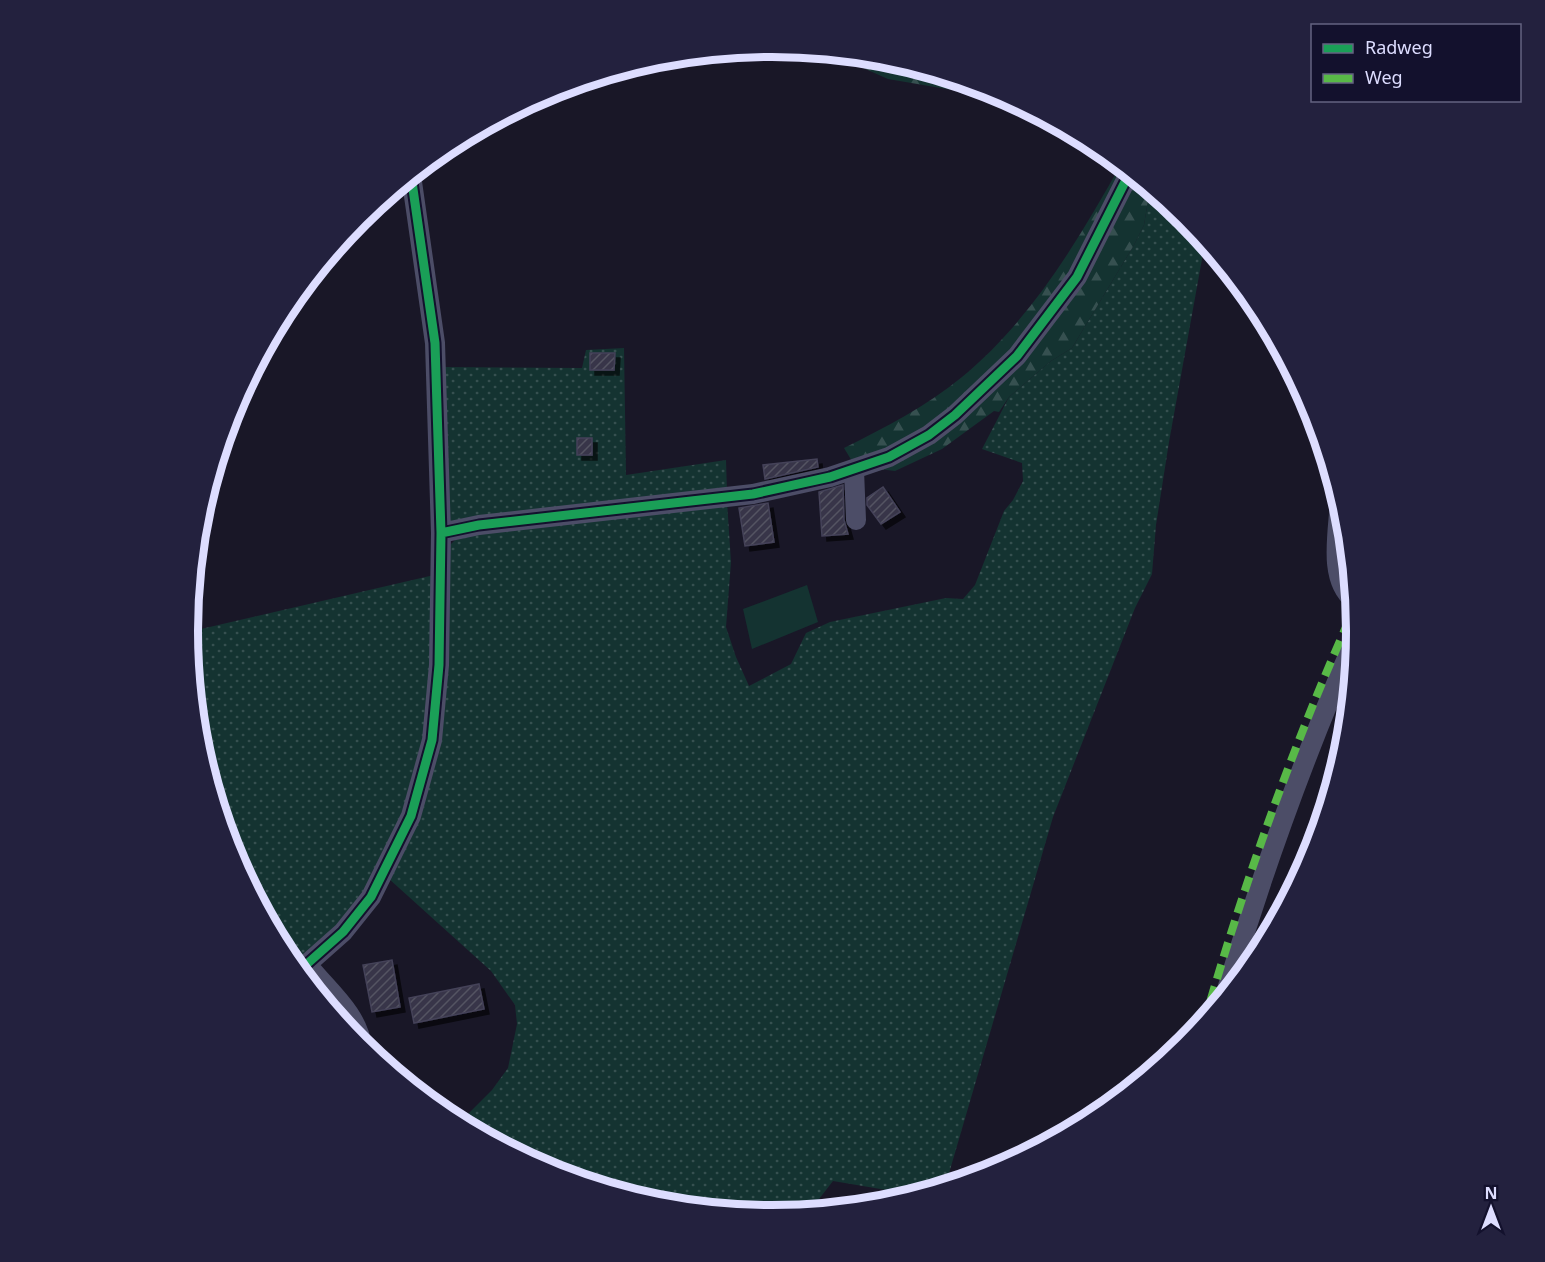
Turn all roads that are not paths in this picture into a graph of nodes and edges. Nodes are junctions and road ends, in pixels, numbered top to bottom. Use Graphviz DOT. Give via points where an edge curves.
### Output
graph roads {
  1 [pos="1126,179"];
  2 [pos="412,184"];
  3 [pos="854,470"];
  4 [pos="856,520"];
  5 [pos="441,533"];
  6 [pos="1339,540"];
  7 [pos="1345,592"];
  8 [pos="1345,662"];
  9 [pos="306,965"];
  10 [pos="1232,975"];
  11 [pos="327,992"];
  12 [pos="359,1028"];
  1 -- 3 [label="street" via="1077,277 1017,356 929,435 889,457"];
  2 -- 5 [label="street" via="435,343"];
  3 -- 4 [label="street"];
  3 -- 5 [label="street" via="753,494 479,525"];
  5 -- 9 [label="street" via="437,699 420,791 400,842 371,897 344,932"];
  6 -- 7 [label="street" via="1338,573"];
  8 -- 10 [label="street" via="1286,809"];
  11 -- 12 [label="street"];
}
